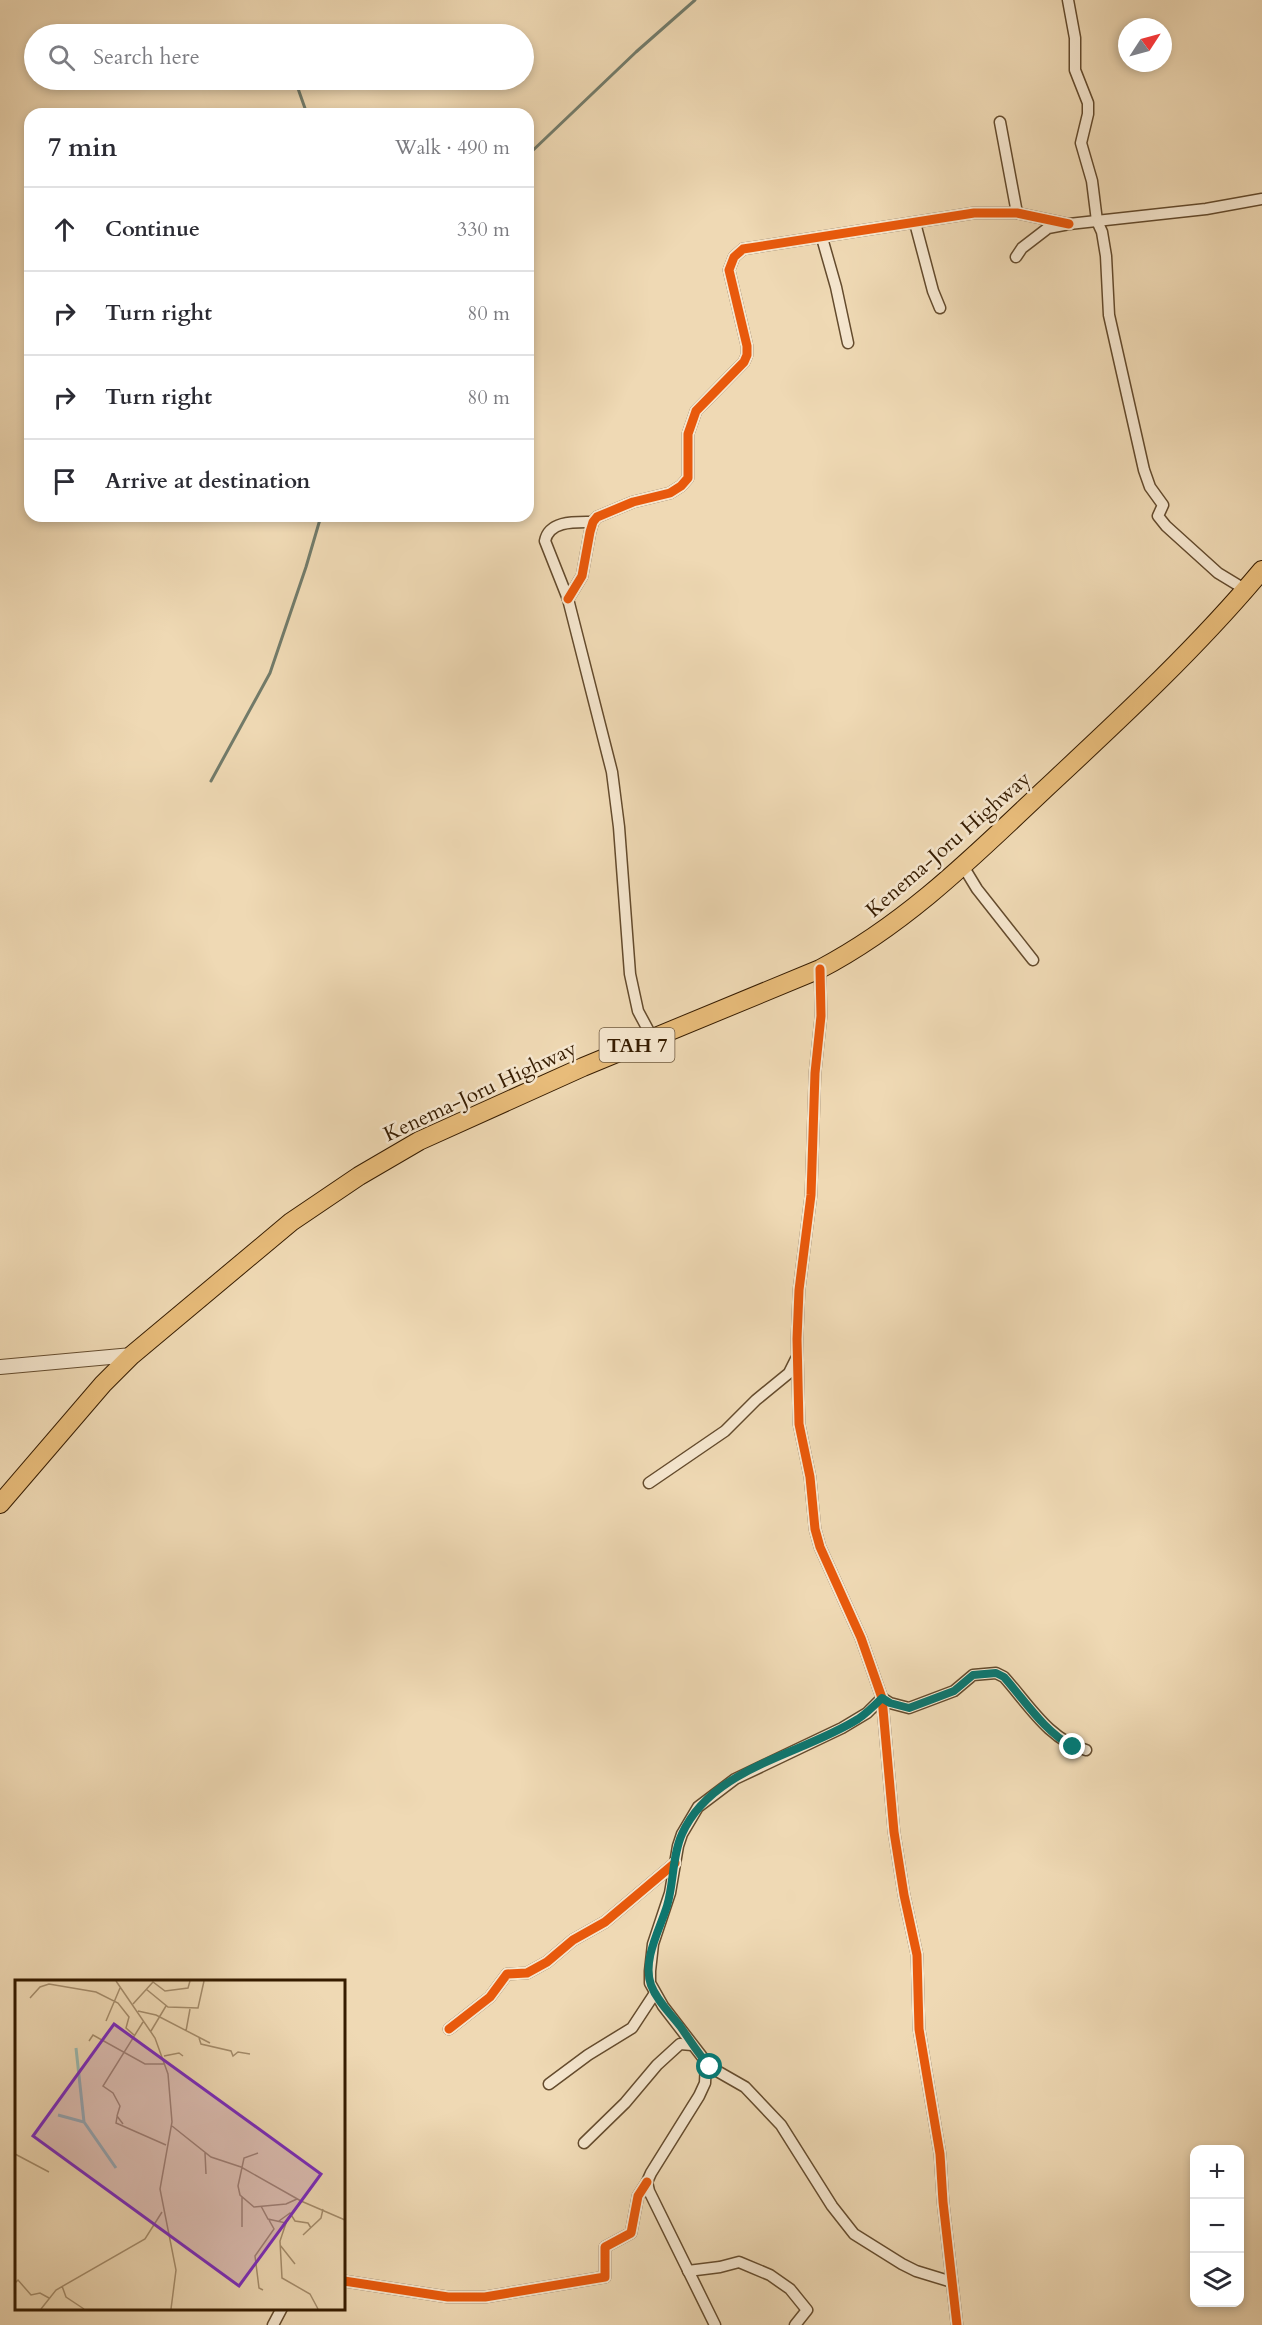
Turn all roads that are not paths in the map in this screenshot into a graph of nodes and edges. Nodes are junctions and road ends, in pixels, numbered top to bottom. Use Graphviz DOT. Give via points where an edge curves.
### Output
graph roads {
  1 [pos="1068,0"];
  2 [pos="1000,122"];
  3 [pos="1262,199"];
  4 [pos="1017,213"];
  5 [pos="1097,221"];
  6 [pos="915,223"];
  7 [pos="1069,224"];
  8 [pos="822,238"];
  9 [pos="1016,257"];
  10 [pos="940,308"];
  11 [pos="848,343"];
  12 [pos="593,522"];
  13 [pos="1262,570"];
  14 [pos="1245,590"];
  15 [pos="568,600"];
  16 [pos="963,866"];
  17 [pos="1033,960"];
  18 [pos="820,969"];
  19 [pos="654,1039"];
  20 [pos="132,1355"];
  21 [pos="797,1356"];
  22 [pos="0,1367"];
  23 [pos="649,1484"];
  24 [pos="0,1504"];
  25 [pos="882,1698"];
  26 [pos="1086,1750"];
  27 [pos="675,1863"];
  28 [pos="655,1993"];
  29 [pos="449,2029"];
  30 [pos="692,2045"];
  31 [pos="706,2062"];
  32 [pos="549,2084"];
  33 [pos="584,2144"];
  34 [pos="647,2182"];
  35 [pos="688,2271"];
  36 [pos="345,2281"];
  37 [pos="952,2282"];
  38 [pos="281,2310"];
  39 [pos="273,2325"];
  40 [pos="715,2325"];
  41 [pos="795,2325"];
  42 [pos="957,2325"];
  1 -- 5 [label="street" via="1075,38 1075,70 1088,103 1081,143 1092,181"];
  2 -- 4 [label="street"];
  3 -- 5 [label="street"];
  4 -- 6 [label="street" via="974,213"];
  4 -- 7 [label="street"];
  5 -- 7 [label="street"];
  5 -- 14 [label="street" via="1106,256 1109,315 1144,470 1163,505 1158,516 1218,573"];
  6 -- 8 [label="street"];
  6 -- 10 [label="street"];
  7 -- 9 [label="street" via="1048,228"];
  8 -- 11 [label="street"];
  8 -- 12 [label="street" via="749,247 734,257 729,277 747,355 696,411 688,434 688,478 670,493 633,502"];
  12 -- 15 [label="street" via="582,576"];
  12 -- 15 [label="street" via="562,524 545,537"];
  13 -- 14 [label="highway, Kenema-Joru Highway / TAH 7"];
  14 -- 16 [label="highway, Kenema-Joru Highway / TAH 7" via="1180,660"];
  15 -- 19 [label="street" via="612,772 630,974 638,1011"];
  16 -- 17 [label="street" via="977,890"];
  16 -- 18 [label="highway, Kenema-Joru Highway / TAH 7" via="880,933"];
  18 -- 19 [label="highway, Kenema-Joru Highway / TAH 7"];
  18 -- 21 [label="street" via="811,1195 799,1290"];
  19 -- 20 [label="highway, Kenema-Joru Highway / TAH 7" via="440,1131 380,1163 291,1222"];
  20 -- 22 [label="street"];
  20 -- 24 [label="highway, Kenema-Joru Highway / TAH 7"];
  21 -- 23 [label="street" via="789,1373 725,1431"];
  21 -- 25 [label="street" via="799,1425 815,1529"];
  25 -- 26 [label="street" via="909,1708 954,1691 973,1675 996,1673 1004,1677 1058,1738"];
  25 -- 27 [label="street" via="857,1719 735,1779 711,1796 698,1808 682,1834"];
  25 -- 37 [label="street" via="896,1854 917,1954 919,2029 940,2154"];
  27 -- 28 [label="street" via="669,1899 651,1956 650,1983"];
  27 -- 29 [label="street" via="605,1922 573,1940 547,1962 527,1973 507,1974 490,1997"];
  28 -- 30 [label="street"];
  28 -- 32 [label="street" via="632,2028"];
  30 -- 31 [label="street"];
  30 -- 33 [label="street" via="680,2044 657,2065"];
  31 -- 34 [label="street" via="705,2083 699,2096"];
  31 -- 37 [label="street" via="744,2087 781,2125 854,2234 916,2271"];
  34 -- 35 [label="street"];
  34 -- 36 [label="street" via="638,2196 631,2233 605,2247 605,2277 476,2297 448,2297"];
  35 -- 40 [label="street"];
  35 -- 41 [label="street" via="739,2262 770,2275 807,2310"];
  37 -- 42 [label="street"];
  38 -- 39 [label="street"];
}
